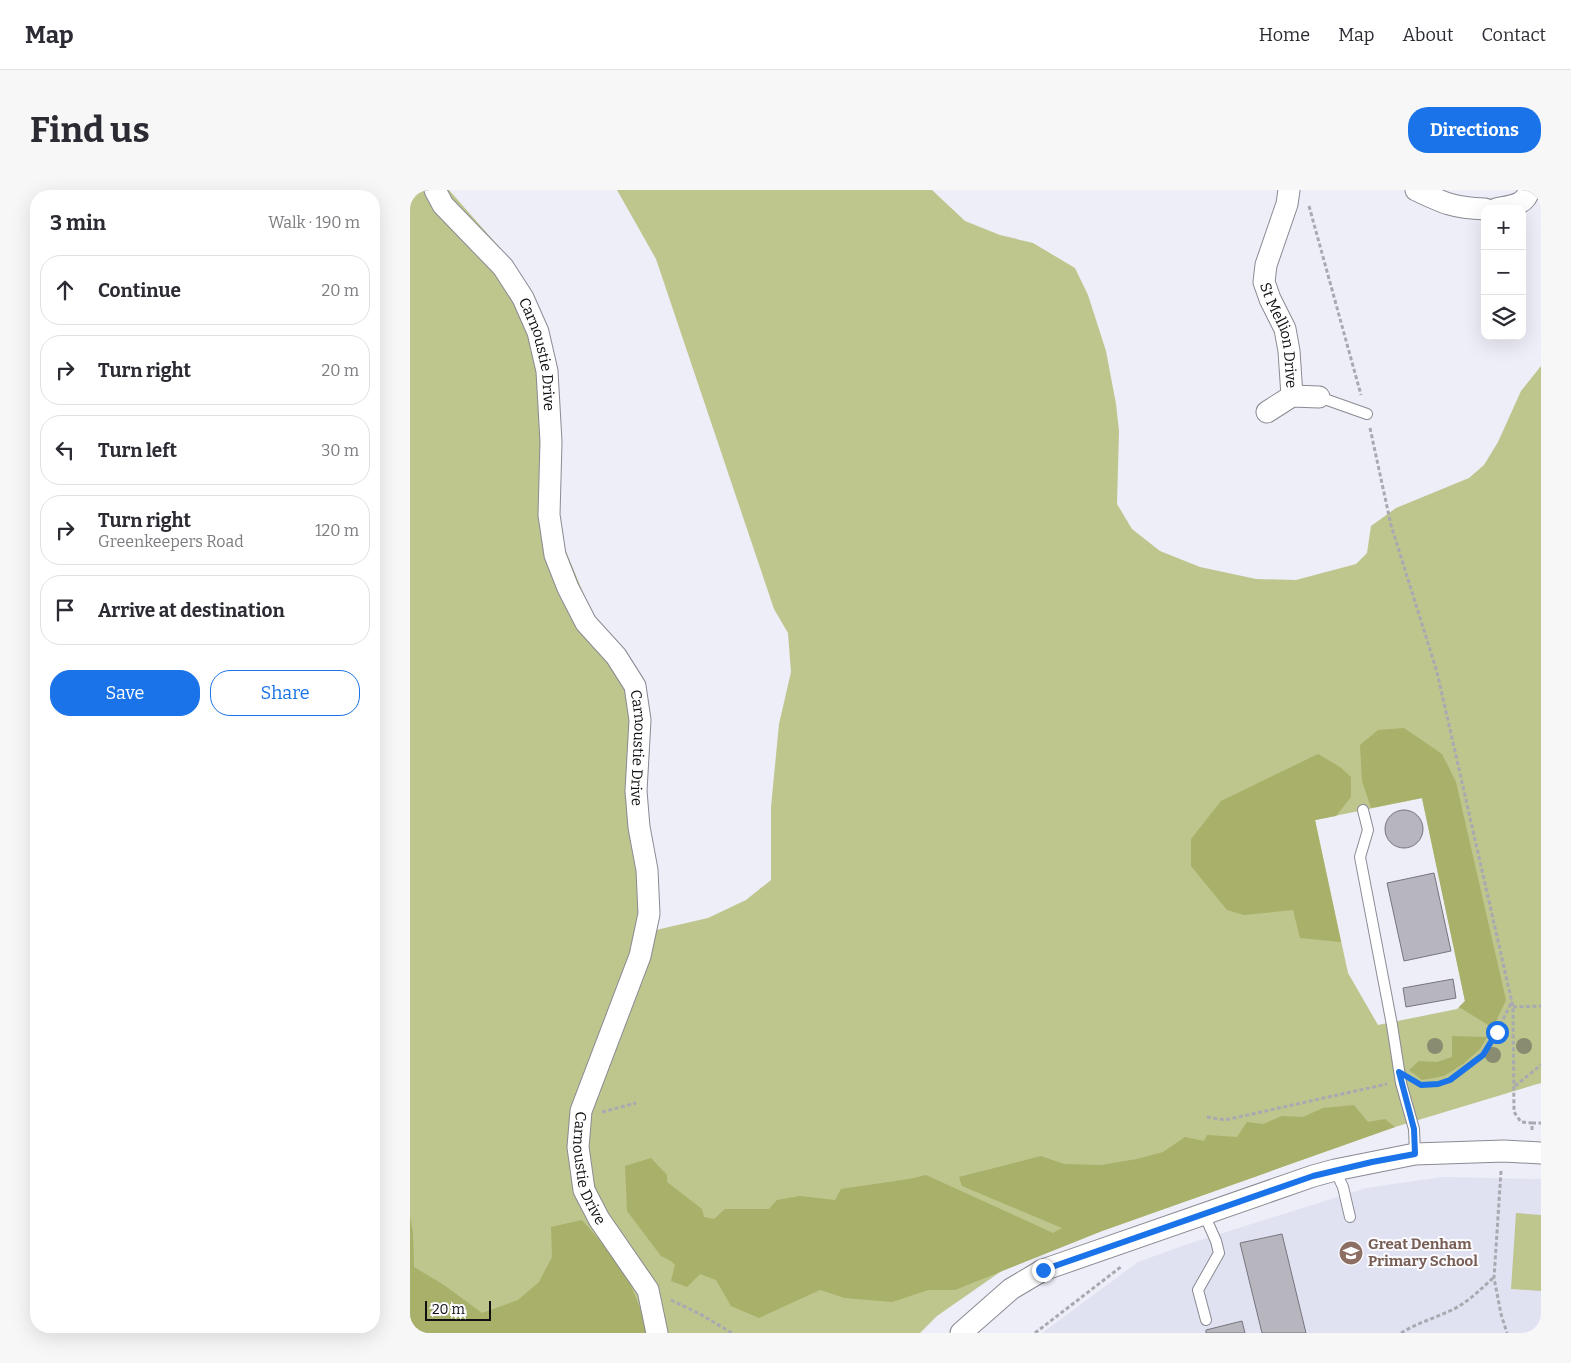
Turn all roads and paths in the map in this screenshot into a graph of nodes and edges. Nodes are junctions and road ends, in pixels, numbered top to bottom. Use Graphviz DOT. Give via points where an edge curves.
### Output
graph roads {
  1 [pos="435,190"];
  2 [pos="1416,190"];
  3 [pos="1529,190"];
  4 [pos="1298,195"];
  5 [pos="1514,205"];
  6 [pos="1481,209"];
  7 [pos="1292,396"];
  8 [pos="1319,397"];
  9 [pos="1267,412"];
  10 [pos="1367,414"];
  11 [pos="1363,810"];
  12 [pos="1512,1001"];
  13 [pos="1541,1006"];
  14 [pos="1513,1007"];
  15 [pos="1541,1065"];
  16 [pos="1400,1076"];
  17 [pos="1514,1086"];
  18 [pos="1207,1117"];
  19 [pos="1532,1123"];
  20 [pos="1541,1123"];
  21 [pos="1537,1146"];
  22 [pos="1415,1154"];
  23 [pos="1502,1168"];
  24 [pos="1335,1170"];
  25 [pos="1204,1214"];
  26 [pos="1350,1217"];
  27 [pos="1124,1265"];
  28 [pos="1494,1278"];
  29 [pos="648,1290"];
  30 [pos="1206,1320"];
  31 [pos="976,1326"];
  32 [pos="657,1333"];
  33 [pos="732,1333"];
  34 [pos="961,1333"];
  35 [pos="1036,1333"];
  36 [pos="1401,1333"];
  37 [pos="1507,1333"];
  1 -- 29 [label="street, Carnoustie Drive" via="443,205 503,267 523,298 538,332 547,370 551,442 549,515 555,555 586,623 616,656 635,686 640,720 636,791 647,870 649,914 640,956 581,1111 578,1147 584,1190 599,1219"];
  2 -- 6 [label="street" via="1442,203"];
  3 -- 5 [label="street" via="1528,196"];
  4 -- 7 [label="street, St Mellion Drive" via="1287,204 1266,265 1264,282 1285,329"];
  4 -- 10 [label="path"];
  7 -- 8 [label="street, St Mellion Drive"];
  7 -- 9 [label="street, St Mellion Drive"];
  8 -- 10 [label="lane"];
  10 -- 12 [label="path" via="1391,525 1437,672"];
  11 -- 16 [label="lane" via="1368,830 1360,857"];
  12 -- 14 [label="path"];
  12 -- 16 [label="path" via="1483,1055 1450,1080 1421,1085"];
  13 -- 14 [label="path"];
  14 -- 17 [label="path"];
  15 -- 17 [label="path"];
  16 -- 18 [label="path" via="1225,1120"];
  16 -- 22 [label="lane" via="1414,1129"];
  17 -- 19 [label="path" via="1514,1112 1521,1122"];
  19 -- 20 [label="path"];
  19 -- 21 [label="path"];
  21 -- 22 [label="street" via="1504,1151"];
  22 -- 24 [label="street"];
  23 -- 28 [label="path"];
  24 -- 25 [label="street"];
  24 -- 26 [label="lane"];
  25 -- 30 [label="lane" via="1219,1253 1198,1290"];
  25 -- 31 [label="street" via="1043,1270 1011,1288"];
  27 -- 35 [label="path"];
  28 -- 36 [label="path" via="1452,1310"];
  28 -- 37 [label="path"];
  29 -- 32 [label="street, Carnoustie Drive"];
  29 -- 33 [label="path"];
  31 -- 34 [label="street"];
}
